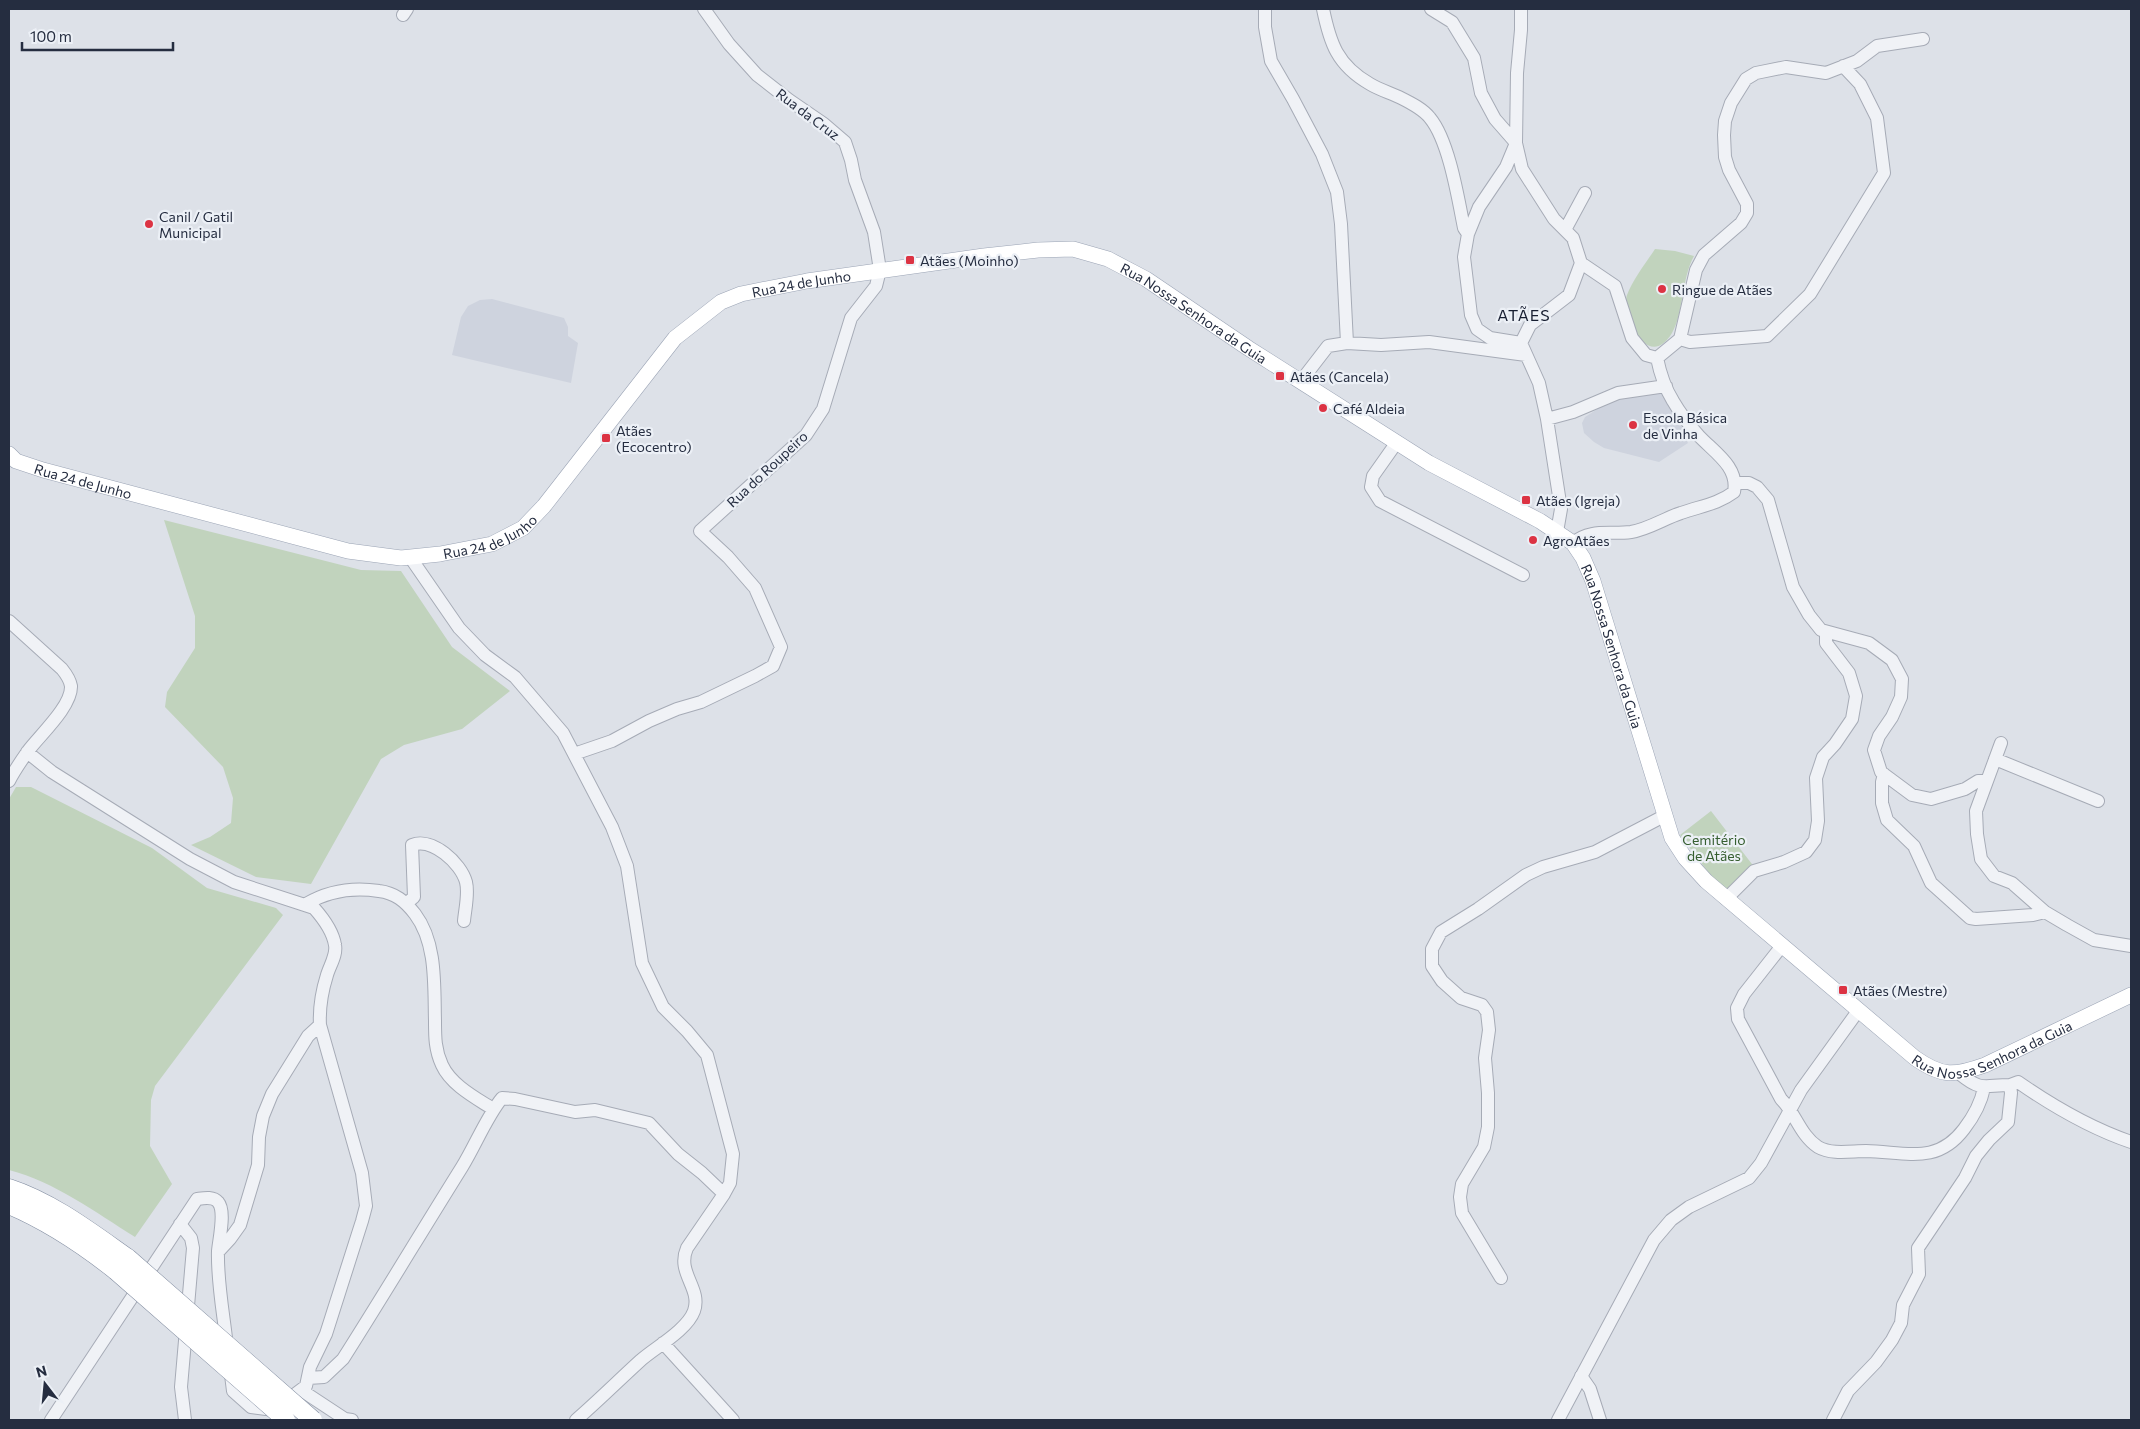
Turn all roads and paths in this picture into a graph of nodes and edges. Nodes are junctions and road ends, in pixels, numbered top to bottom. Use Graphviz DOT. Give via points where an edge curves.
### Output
graph roads {
  1 [pos="704,9"];
  2 [pos="1265,9"];
  3 [pos="1322,9"];
  4 [pos="1431,9"];
  5 [pos="1521,9"];
  6 [pos="1923,39"];
  7 [pos="1843,66"];
  8 [pos="1516,143"];
  9 [pos="1585,193"];
  10 [pos="1565,230"];
  11 [pos="1468,234"];
  12 [pos="1581,263"];
  13 [pos="880,270"];
  14 [pos="1680,339"];
  15 [pos="1347,343"];
  16 [pos="1521,343"];
  17 [pos="1526,355"];
  18 [pos="1657,358"];
  19 [pos="1301,380"];
  20 [pos="1666,386"];
  21 [pos="1547,420"];
  22 [pos="1397,442"];
  23 [pos="9,454"];
  24 [pos="1736,482"];
  25 [pos="1557,532"];
  26 [pos="1573,543"];
  27 [pos="410,557"];
  28 [pos="1523,575"];
  29 [pos="9,621"];
  30 [pos="1826,632"];
  31 [pos="2001,743"];
  32 [pos="27,752"];
  33 [pos="574,754"];
  34 [pos="1995,759"];
  35 [pos="1884,774"];
  36 [pos="9,781"];
  37 [pos="1986,781"];
  38 [pos="2098,801"];
  39 [pos="1664,816"];
  40 [pos="1726,899"];
  41 [pos="407,903"];
  42 [pos="306,904"];
  43 [pos="2045,912"];
  44 [pos="464,921"];
  45 [pos="2131,946"];
  46 [pos="1781,947"];
  47 [pos="2131,995"];
  48 [pos="1858,1011"];
  49 [pos="320,1025"];
  50 [pos="1960,1074"];
  51 [pos="2010,1085"];
  52 [pos="1984,1088"];
  53 [pos="493,1109"];
  54 [pos="1791,1109"];
  55 [pos="2131,1142"];
  56 [pos="9,1188"];
  57 [pos="724,1194"];
  58 [pos="9,1205"];
  59 [pos="180,1224"];
  60 [pos="218,1252"];
  61 [pos="1502,1278"];
  62 [pos="663,1342"];
  63 [pos="1582,1376"];
  64 [pos="308,1378"];
  65 [pos="301,1390"];
  66 [pos="51,1420"];
  67 [pos="185,1420"];
  68 [pos="286,1420"];
  69 [pos="313,1420"];
  70 [pos="352,1420"];
  71 [pos="576,1420"];
  72 [pos="733,1420"];
  73 [pos="1558,1420"];
  74 [pos="1600,1420"];
  75 [pos="1833,1420"];
  1 -- 13 [label="street, Rua da Cruz" via="757,75 845,142 874,232"];
  2 -- 15 [label="street" via="1270,61 1322,154 1337,192"];
  3 -- 11 [label="street" via="1335,52 1353,71 1370,84 1414,105 1430,118 1450,164"];
  4 -- 8 [label="street" via="1452,22 1474,58 1481,94 1495,119"];
  5 -- 8 [label="street"];
  6 -- 7 [label="street" via="1877,46 1857,61"];
  7 -- 14 [label="street" via="1826,73 1786,67 1756,73 1746,79 1731,103 1725,121 1725,157 1747,204 1747,213 1741,223 1704,255 1696,270"];
  7 -- 14 [label="street" via="1860,84 1877,118 1884,173 1810,294 1767,336 1690,342"];
  8 -- 10 [label="street" via="1522,169 1554,219"];
  8 -- 11 [label="street" via="1506,166 1479,207"];
  9 -- 10 [label="street"];
  10 -- 12 [label="street" via="1574,238"];
  11 -- 16 [label="street" via="1464,257 1471,315 1477,329 1490,338"];
  12 -- 16 [label="street" via="1570,295 1530,325"];
  12 -- 18 [label="street" via="1615,286 1632,338 1646,355"];
  13 -- 19 [label="main road, Rua Nossa Senhora da Guia" via="1038,250 1073,249 1108,259 1146,279"];
  13 -- 27 [label="main road, Rua 24 de Junho" via="764,288 721,302 675,338 544,506 523,528 492,544"];
  13 -- 33 [label="street, Rua do Roupeiro" via="876,286 851,318 823,409 806,435 700,531 755,588 781,647 773,666 701,702 677,709 612,741"];
  14 -- 18 [label="street"];
  15 -- 17 [label="street" via="1429,342"];
  15 -- 19 [label="street" via="1328,346"];
  16 -- 17 [label="street"];
  17 -- 21 [label="street" via="1539,383"];
  18 -- 20 [label="street"];
  19 -- 22 [label="main road, Rua Nossa Senhora da Guia"];
  20 -- 21 [label="street" via="1618,393"];
  20 -- 24 [label="street" via="1698,434 1728,464"];
  21 -- 25 [label="street" via="1560,509"];
  22 -- 25 [label="main road, Rua Nossa Senhora da Guia" via="1429,463"];
  22 -- 28 [label="street" via="1373,476 1371,487 1380,501"];
  23 -- 27 [label="main road, Rua 24 de Junho" via="16,461 43,470 348,551"];
  24 -- 26 [label="street" via="1734,492 1722,500 1647,528 1632,532 1597,532 1580,537"];
  24 -- 30 [label="street" via="1757,487 1768,500 1792,587 1820,630"];
  25 -- 26 [label="main road, Rua Nossa Senhora da Guia"];
  26 -- 39 [label="main road, Rua Nossa Senhora da Guia" via="1593,582"];
  27 -- 33 [label="street" via="459,628 485,655 515,677 563,733"];
  29 -- 32 [label="street" via="62,669 71,686 69,698 62,709"];
  30 -- 35 [label="street" via="1870,643 1892,660 1902,680 1902,698 1874,750"];
  30 -- 40 [label="street" via="1826,643 1849,674 1856,696 1852,719 1823,757 1816,778 1818,821 1815,840 1806,852 1754,871"];
  31 -- 34 [label="street"];
  32 -- 36 [label="street"];
  32 -- 42 [label="street" via="52,772 190,859 234,882"];
  33 -- 57 [label="street" via="612,827 627,866 642,963 663,1007 706,1055 733,1154 730,1183"];
  34 -- 37 [label="street"];
  34 -- 38 [label="street"];
  35 -- 37 [label="street" via="1912,795 1930,799"];
  35 -- 43 [label="street" via="1882,803 1887,820 1914,846 1931,883 1970,918"];
  37 -- 43 [label="street" via="1976,811 1981,859 1994,876 2012,883"];
  39 -- 40 [label="main road, Rua Nossa Senhora da Guia" via="1672,838 1685,858"];
  39 -- 61 [label="street" via="1595,852 1526,875 1441,932 1432,949 1432,966 1442,981 1461,998 1482,1005 1487,1012 1488,1128 1484,1147 1462,1184 1460,1197 1462,1213"];
  40 -- 46 [label="main road, Rua Nossa Senhora da Guia"];
  41 -- 42 [label="street" via="391,893 362,888 337,891"];
  41 -- 44 [label="street" via="414,897 412,845 418,842 447,855 460,869 466,881"];
  41 -- 53 [label="street" via="424,926 432,956 435,1045 442,1066 468,1093"];
  42 -- 49 [label="street" via="323,918 335,944 320,1008"];
  43 -- 45 [label="street" via="2094,940"];
  46 -- 48 [label="main road, Rua Nossa Senhora da Guia"];
  46 -- 54 [label="street" via="1744,994 1737,1008 1742,1030 1781,1099"];
  47 -- 50 [label="main road, Rua Nossa Senhora da Guia"];
  48 -- 50 [label="main road, Rua Nossa Senhora da Guia" via="1930,1068 1942,1073"];
  48 -- 54 [label="street"];
  49 -- 60 [label="street" via="308,1036 262,1116 258,1165 240,1225"];
  49 -- 64 [label="street" via="362,1173 366,1206 326,1334"];
  50 -- 52 [label="street" via="1972,1084"];
  51 -- 52 [label="street"];
  51 -- 55 [label="street" via="2018,1082 2058,1110"];
  51 -- 75 [label="street" via="2008,1122 1976,1156 1918,1248 1919,1274 1903,1305 1901,1323 1876,1362 1848,1391"];
  52 -- 54 [label="street" via="1972,1120 1947,1147 1930,1153 1831,1152 1804,1136"];
  53 -- 57 [label="street" via="502,1098 515,1099 575,1112 595,1110 649,1124"];
  53 -- 64 [label="street" via="462,1167 343,1359 324,1378"];
  54 -- 63 [label="street" via="1761,1164 1749,1178 1689,1207 1671,1220 1654,1240"];
  56 -- 69 [label="highway, bridge" via="56,1210 128,1258"];
  57 -- 62 [label="street" via="683,1257 696,1302 694,1312"];
  58 -- 68 [label="highway, bridge" via="62,1231 116,1271"];
  59 -- 60 [label="street" via="197,1199 209,1197 218,1201 223,1211"];
  59 -- 66 [label="street"];
  59 -- 67 [label="street" via="191,1238 192,1248 181,1387"];
  60 -- 65 [label="street" via="232,1391 251,1407 274,1410"];
  62 -- 71 [label="street"];
  62 -- 72 [label="street"];
  63 -- 73 [label="street"];
  63 -- 74 [label="street" via="1590,1388"];
  64 -- 65 [label="street"];
  65 -- 70 [label="street"];
}
